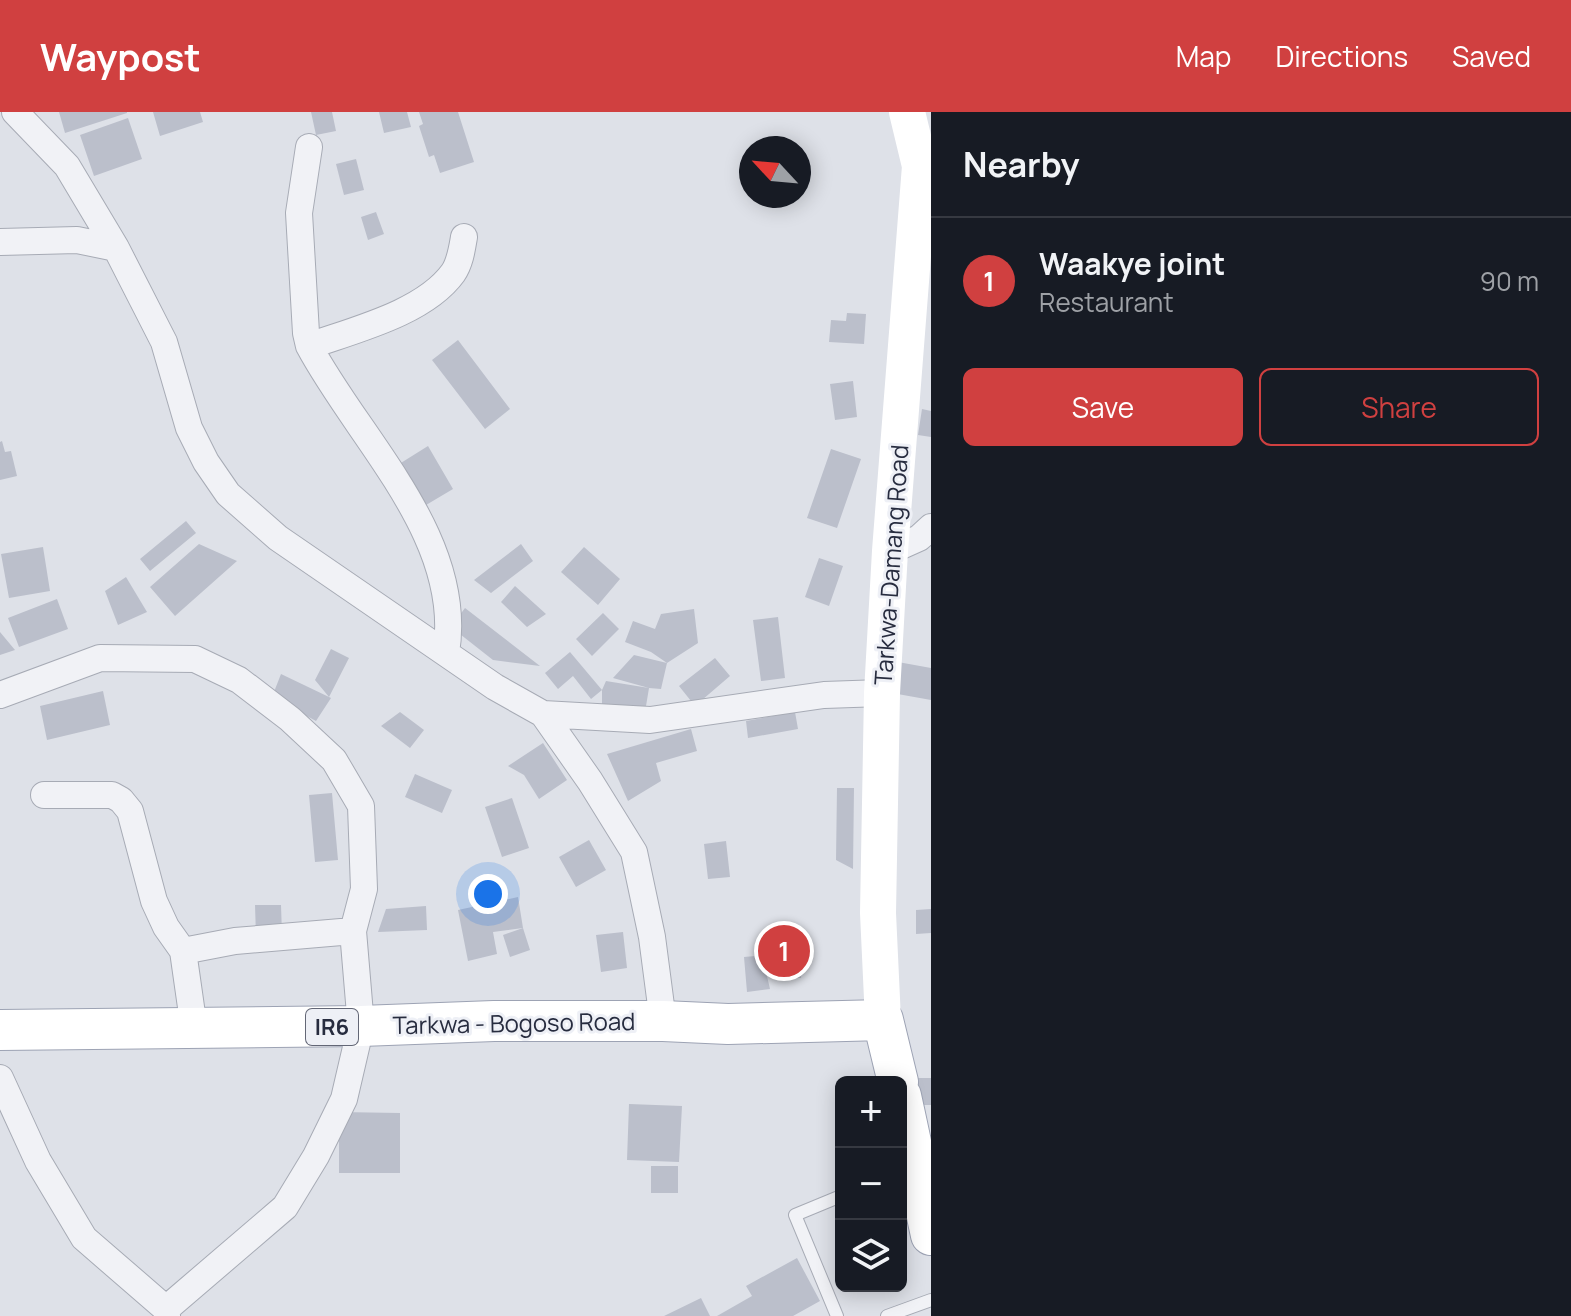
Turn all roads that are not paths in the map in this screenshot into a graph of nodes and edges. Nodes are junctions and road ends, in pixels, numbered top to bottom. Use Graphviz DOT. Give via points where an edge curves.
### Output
graph roads {
  1 [pos="15,112"];
  2 [pos="907,112"];
  3 [pos="309,147"];
  4 [pos="464,237"];
  5 [pos="0,242"];
  6 [pos="116,248"];
  7 [pos="309,346"];
  8 [pos="931,527"];
  9 [pos="890,551"];
  10 [pos="446,653"];
  11 [pos="882,693"];
  12 [pos="0,695"];
  13 [pos="543,714"];
  14 [pos="44,795"];
  15 [pos="353,931"];
  16 [pos="183,951"];
  17 [pos="883,1020"];
  18 [pos="663,1021"];
  19 [pos="361,1026"];
  20 [pos="194,1028"];
  21 [pos="0,1030"];
  22 [pos="897,1076"];
  23 [pos="0,1078"];
  24 [pos="909,1167"];
  25 [pos="835,1198"];
  26 [pos="931,1235"];
  27 [pos="931,1300"];
  28 [pos="167,1313"];
  29 [pos="837,1316"];
  30 [pos="887,1316"];
  1 -- 6 [label="street" via="67,166"];
  2 -- 9 [label="main road, Tarkwa-Damang Road" via="920,166"];
  3 -- 7 [label="street" via="299,213"];
  4 -- 7 [label="street" via="454,272 433,292 370,325"];
  5 -- 6 [label="street" via="77,240"];
  6 -- 10 [label="street" via="164,342 189,428 228,494 278,538"];
  7 -- 10 [label="street" via="364,429 440,563 451,627"];
  8 -- 9 [label="street"];
  9 -- 11 [label="main road, Tarkwa-Damang Road"];
  10 -- 13 [label="street"];
  11 -- 13 [label="street" via="824,695 650,720"];
  11 -- 17 [label="main road, Tarkwa-Damang Road" via="878,913"];
  12 -- 15 [label="street" via="100,658 195,659 239,680 334,760 361,806 364,889"];
  13 -- 18 [label="street" via="634,852"];
  14 -- 16 [label="street" via="112,795 121,800 130,811 154,901"];
  15 -- 16 [label="street"];
  15 -- 19 [label="street"];
  16 -- 20 [label="street"];
  17 -- 18 [label="main road, Tarkwa - Bogoso Road / IR6"];
  17 -- 22 [label="main road"];
  18 -- 19 [label="main road, Tarkwa - Bogoso Road / IR6"];
  19 -- 20 [label="main road, Tarkwa - Bogoso Road / IR6"];
  19 -- 28 [label="street" via="344,1099 285,1207"];
  20 -- 21 [label="main road, Tarkwa - Bogoso Road / IR6"];
  23 -- 28 [label="street" via="38,1161 84,1238"];
  24 -- 26 [label="main road"];
  25 -- 29 [label="lane" via="795,1215"];
  27 -- 30 [label="lane"];
}
